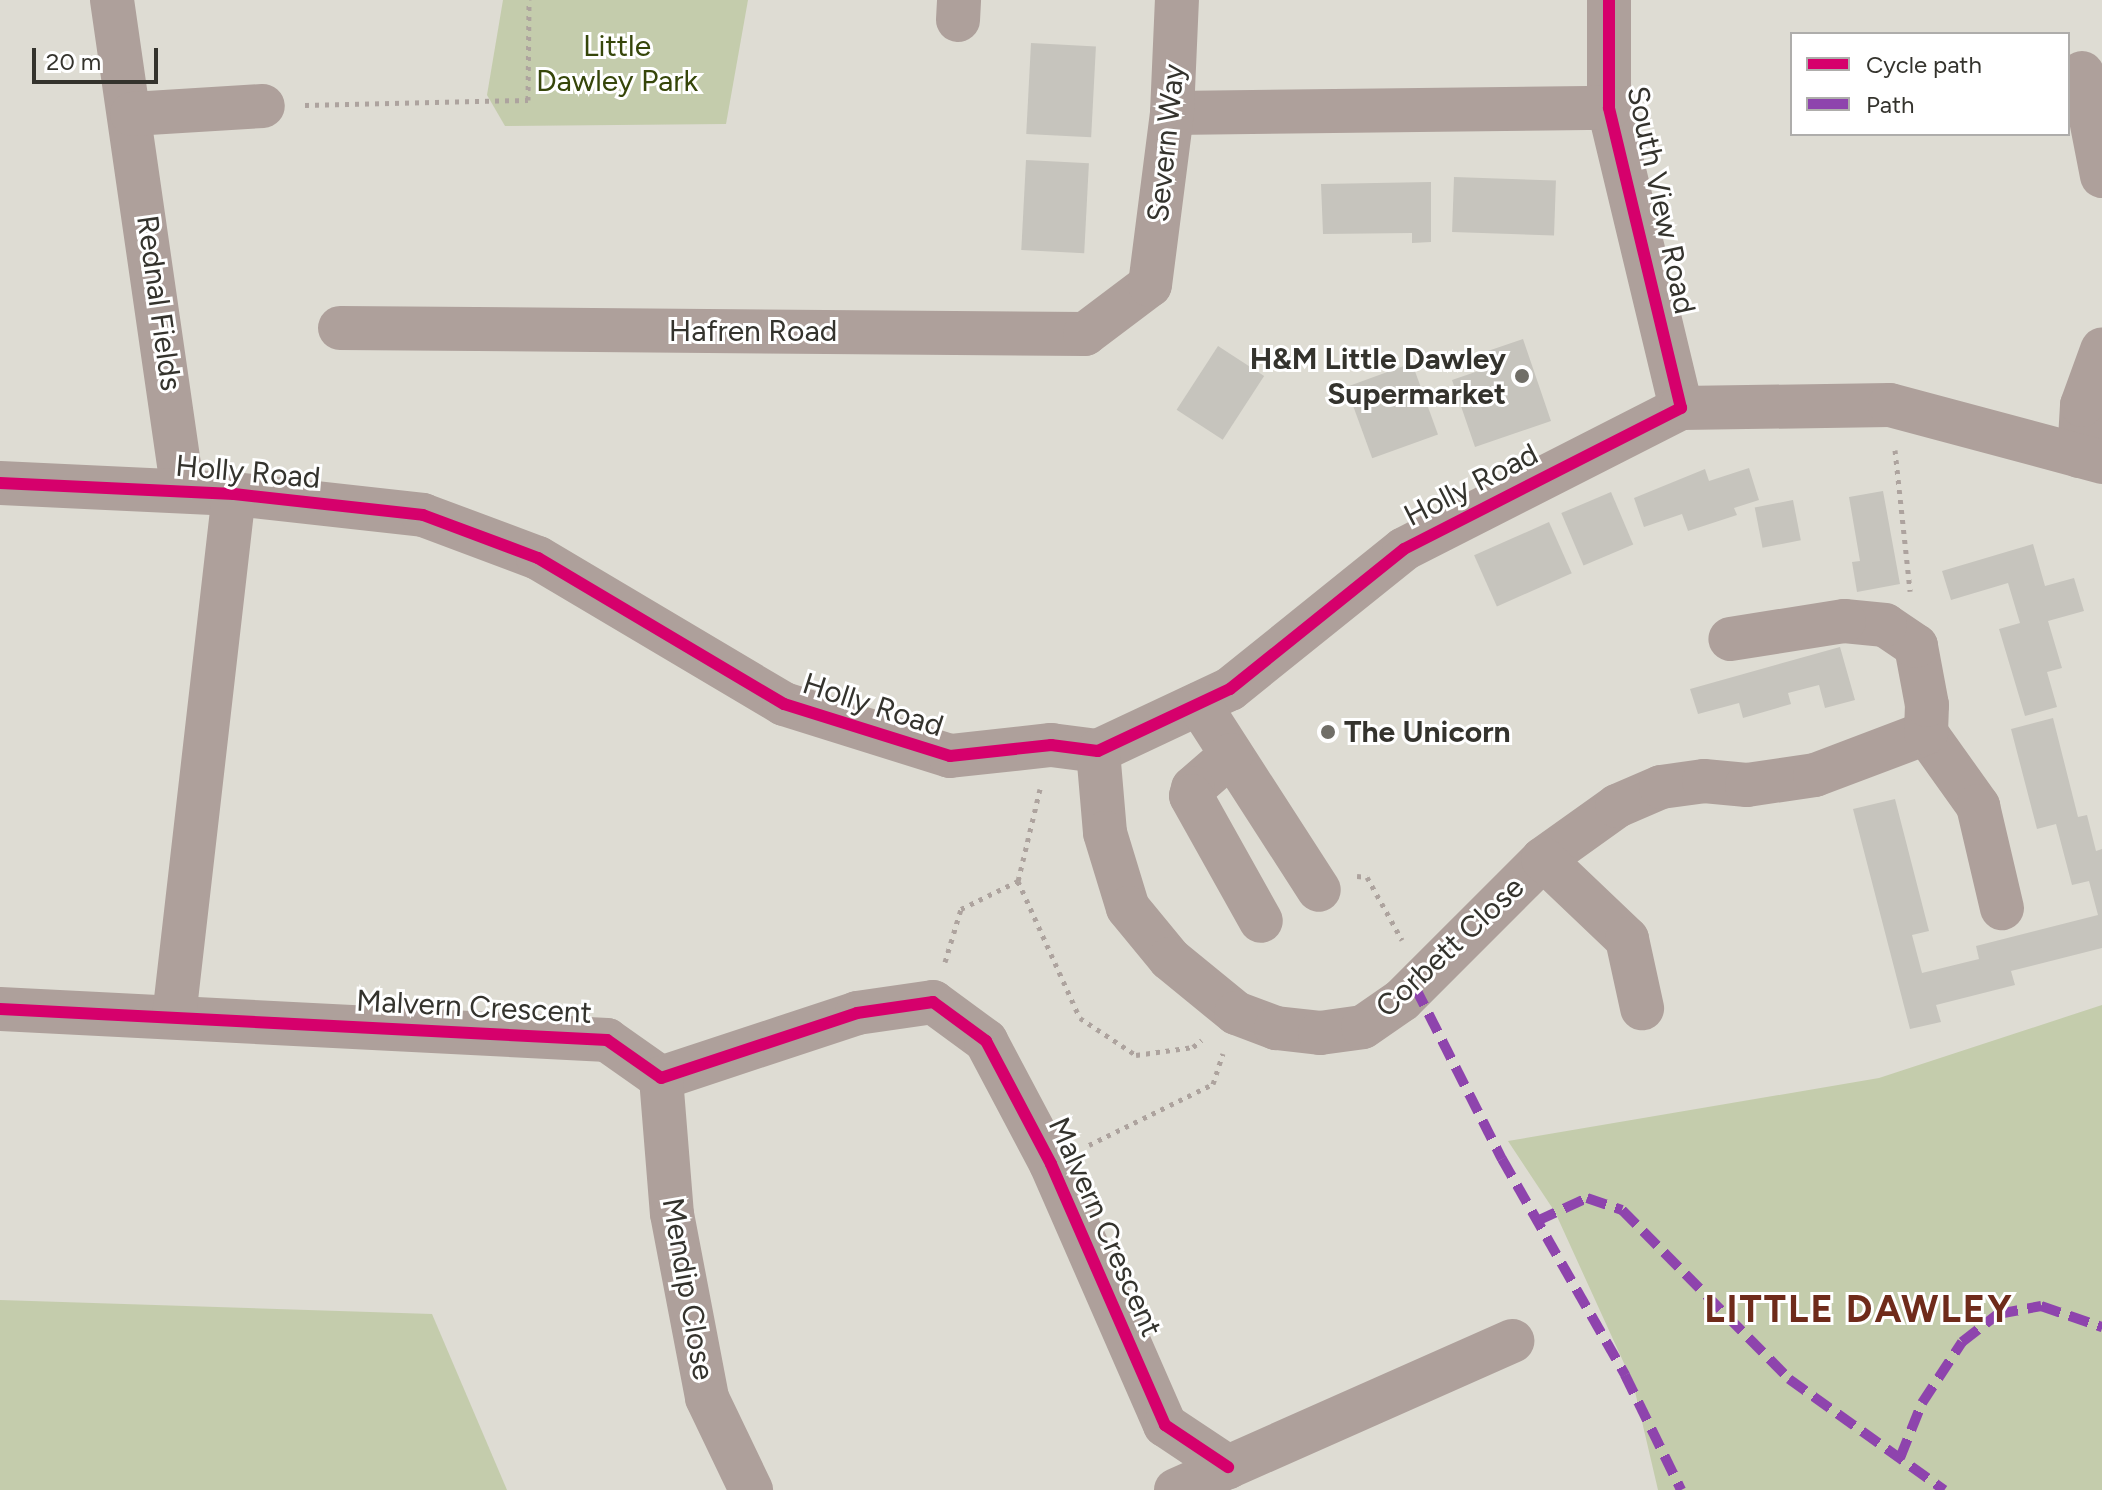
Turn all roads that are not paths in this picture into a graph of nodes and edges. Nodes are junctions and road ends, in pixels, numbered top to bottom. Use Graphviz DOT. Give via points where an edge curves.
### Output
graph roads {
  1 [pos="112,0"];
  2 [pos="1177,0"];
  3 [pos="1609,0"];
  4 [pos="2082,73"];
  5 [pos="263,106"];
  6 [pos="1609,108"];
  7 [pos="1172,113"];
  8 [pos="132,114"];
  9 [pos="2102,176"];
  10 [pos="1150,285"];
  11 [pos="340,328"];
  12 [pos="2102,350"];
  13 [pos="1681,408"];
  14 [pos="2090,459"];
  15 [pos="0,483"];
  16 [pos="183,491"];
  17 [pos="234,494"];
  18 [pos="1730,639"];
  19 [pos="1199,704"];
  20 [pos="1926,733"];
  21 [pos="1098,751"];
  22 [pos="1231,755"];
  23 [pos="1543,859"];
  24 [pos="1319,890"];
  25 [pos="2002,908"];
  26 [pos="1261,921"];
  27 [pos="1642,1008"];
  28 [pos="0,1009"];
  29 [pos="174,1017"];
  30 [pos="661,1078"];
  31 [pos="1512,1341"];
  32 [pos="1228,1467"];
  33 [pos="751,1490"];
  34 [pos="1176,1490"];
  1 -- 8 [label="street, Rednal Fields"];
  2 -- 7 [label="street, Severn Way"];
  3 -- 6 [label="street, South View Road"];
  4 -- 9 [label="street"];
  5 -- 8 [label="street"];
  6 -- 7 [label="street"];
  6 -- 13 [label="street, South View Road"];
  7 -- 10 [label="street, Severn Way"];
  8 -- 16 [label="street, Rednal Fields"];
  10 -- 11 [label="street, Hafren Road" via="1085,334"];
  12 -- 14 [label="street" via="2082,405"];
  13 -- 14 [label="street, Holly Road" via="1890,405"];
  13 -- 19 [label="street, Holly Road" via="1404,549 1230,689"];
  15 -- 16 [label="street, Holly Road"];
  16 -- 17 [label="street, Holly Road"];
  17 -- 21 [label="street, Holly Road" via="423,515 538,558 784,704 950,756 1051,745"];
  17 -- 29 [label="street"];
  18 -- 20 [label="street" via="1844,621 1885,625 1916,646 1927,705"];
  19 -- 21 [label="street, Holly Road"];
  19 -- 22 [label="street"];
  20 -- 23 [label="street, Corbett Close" via="1815,775 1747,785 1704,781 1661,787 1617,806"];
  20 -- 25 [label="street" via="1978,806"];
  21 -- 23 [label="street, Corbett Close" via="1105,833 1128,908 1170,959 1236,1013 1276,1028 1320,1033 1363,1027 1423,978"];
  22 -- 24 [label="street"];
  22 -- 26 [label="street" via="1193,788 1191,796"];
  23 -- 27 [label="street, Corbett Close" via="1627,939"];
  28 -- 29 [label="street, Malvern Crescent"];
  29 -- 30 [label="street, Malvern Crescent" via="607,1040"];
  30 -- 32 [label="street, Malvern Crescent" via="857,1013 933,1002 986,1041 1051,1164 1165,1425"];
  30 -- 33 [label="street, Mendip Close" via="672,1214 707,1398"];
  31 -- 32 [label="street"];
  32 -- 34 [label="street"];
}
